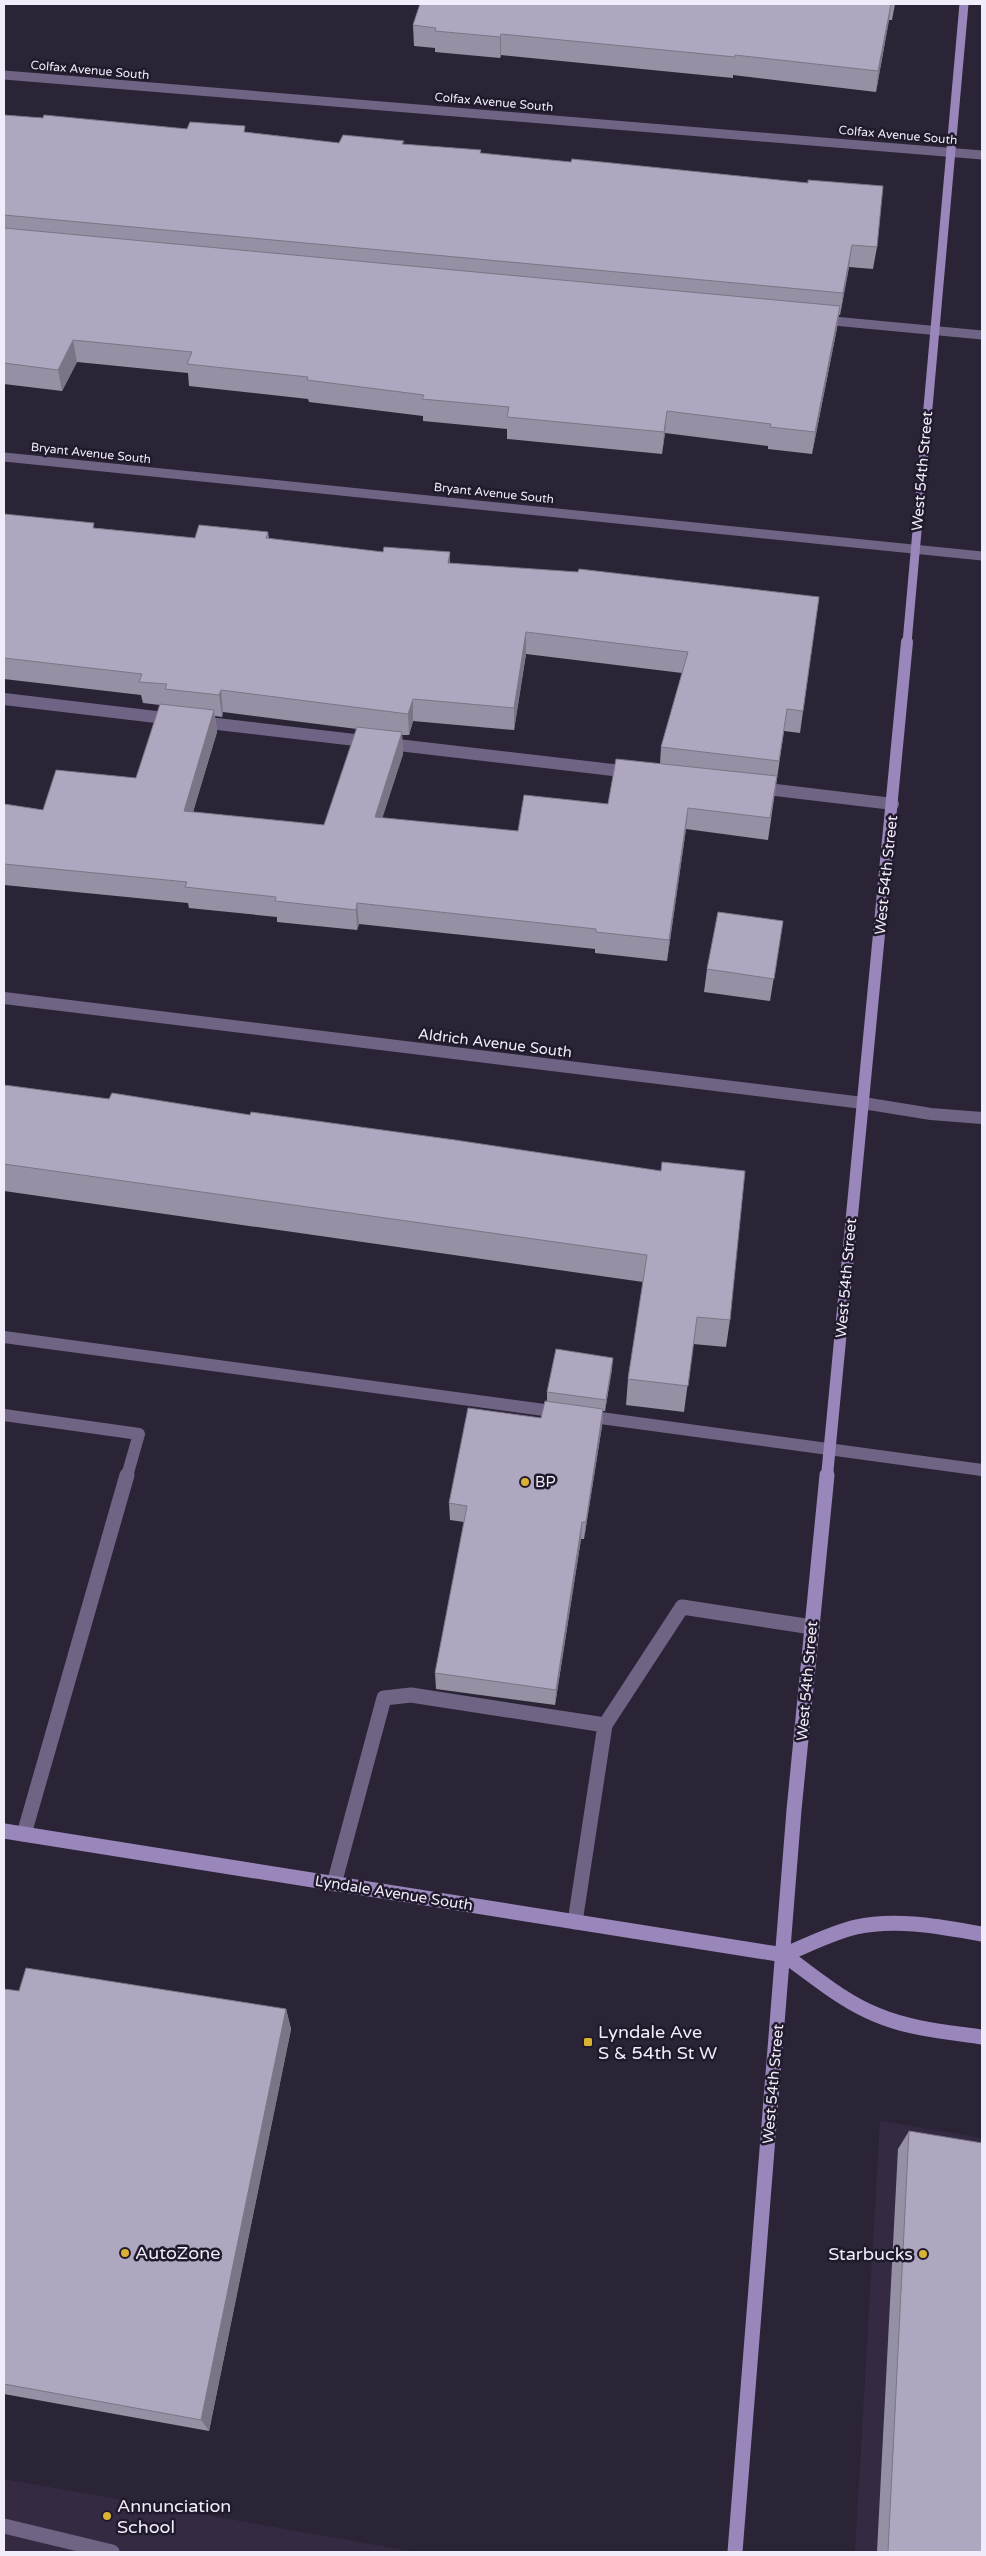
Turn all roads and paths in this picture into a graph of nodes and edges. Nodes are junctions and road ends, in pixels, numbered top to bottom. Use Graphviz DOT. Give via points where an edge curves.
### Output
graph roads {
  1 [pos="964,4"];
  2 [pos="4,75"];
  3 [pos="950,152"];
  4 [pos="982,154"];
  5 [pos="811,318"];
  6 [pos="934,330"];
  7 [pos="982,335"];
  8 [pos="4,457"];
  9 [pos="915,548"];
  10 [pos="982,556"];
  11 [pos="4,699"];
  12 [pos="639,774"];
  13 [pos="748,786"];
  14 [pos="893,804"];
  15 [pos="4,998"];
  16 [pos="863,1103"];
  17 [pos="982,1118"];
  18 [pos="4,1337"];
  19 [pos="4,1415"];
  20 [pos="830,1449"];
  21 [pos="982,1470"];
  22 [pos="812,1627"];
  23 [pos="605,1725"];
  24 [pos="4,1831"];
  25 [pos="24,1834"];
  26 [pos="334,1884"];
  27 [pos="575,1922"];
  28 [pos="982,1934"];
  29 [pos="784,1955"];
  30 [pos="982,2037"];
  31 [pos="4,2526"];
  32 [pos="112,2552"];
  33 [pos="734,2552"];
  1 -- 3 [label="street, West 54th Street"];
  2 -- 3 [label="street, Colfax Avenue South"];
  3 -- 4 [label="street, Colfax Avenue South"];
  3 -- 6 [label="street, West 54th Street"];
  5 -- 6 [label="street"];
  6 -- 7 [label="street"];
  6 -- 9 [label="street, West 54th Street"];
  8 -- 9 [label="street, Bryant Avenue South"];
  9 -- 10 [label="street, Bryant Avenue South"];
  9 -- 14 [label="street, West 54th Street"];
  11 -- 12 [label="street"];
  13 -- 14 [label="street"];
  14 -- 16 [label="street, West 54th Street"];
  15 -- 16 [label="street, Aldrich Avenue South"];
  16 -- 17 [label="street, Aldrich Avenue South"];
  16 -- 20 [label="street, West 54th Street"];
  18 -- 20 [label="street"];
  19 -- 25 [label="street" via="139,1434"];
  20 -- 21 [label="street"];
  20 -- 22 [label="street, West 54th Street"];
  22 -- 23 [label="street" via="682,1607"];
  22 -- 29 [label="street, West 54th Street"];
  23 -- 26 [label="street" via="411,1696 384,1698"];
  23 -- 27 [label="street"];
  24 -- 25 [label="street, Lyndale Avenue South"];
  25 -- 26 [label="street, Lyndale Avenue South"];
  26 -- 27 [label="street, Lyndale Avenue South"];
  27 -- 29 [label="street, Lyndale Avenue South"];
  28 -- 29 [label="street" via="924,1925 866,1925 839,1932"];
  29 -- 30 [label="street, Lyndale Avenue South" via="862,2009 878,2016"];
  29 -- 33 [label="street, West 54th Street"];
  31 -- 32 [label="street"];
}
